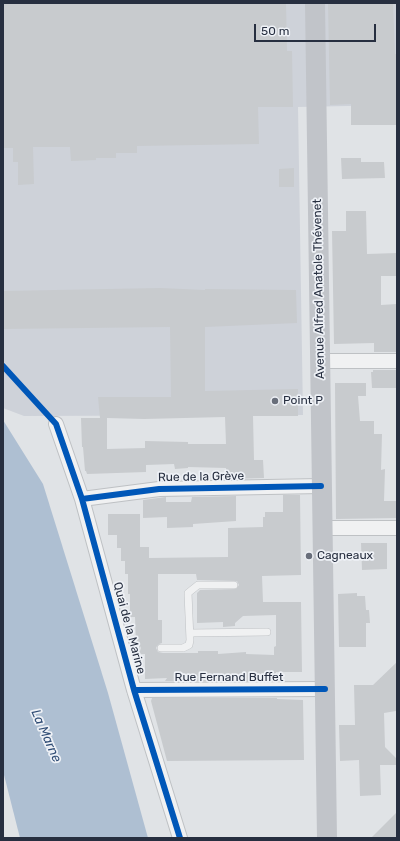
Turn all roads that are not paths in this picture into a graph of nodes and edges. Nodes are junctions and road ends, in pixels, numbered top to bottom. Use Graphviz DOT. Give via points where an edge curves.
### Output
graph roads {
  1 [pos="315,3"];
  2 [pos="320,361"];
  3 [pos="397,361"];
  4 [pos="56,424"];
  5 [pos="321,486"];
  6 [pos="82,499"];
  7 [pos="322,528"];
  8 [pos="397,528"];
  9 [pos="234,584"];
  10 [pos="267,632"];
  11 [pos="190,633"];
  12 [pos="161,648"];
  13 [pos="325,689"];
  14 [pos="134,690"];
  15 [pos="180,838"];
  16 [pos="327,838"];
  1 -- 2 [label="main road, Avenue Alfred Anatole Thévenet"];
  2 -- 3 [label="street"];
  2 -- 5 [label="main road, Avenue Alfred Anatole Thévenet"];
  4 -- 6 [label="street, Quai de la Marine"];
  5 -- 6 [label="street, Rue de la Grève" via="159,489"];
  5 -- 7 [label="main road, Avenue Alfred Anatole Thévenet"];
  6 -- 14 [label="street, Quai de la Marine" via="129,648"];
  7 -- 8 [label="street"];
  7 -- 13 [label="main road, Avenue Alfred Anatole Thévenet"];
  9 -- 11 [label="lane" via="198,585 188,593"];
  10 -- 11 [label="lane"];
  11 -- 12 [label="lane" via="189,645 186,647"];
  13 -- 14 [label="street, Rue Fernand Buffet"];
  13 -- 16 [label="main road, Avenue Alfred Anatole Thévenet"];
  14 -- 15 [label="street, Quai de la Marine"];
}
